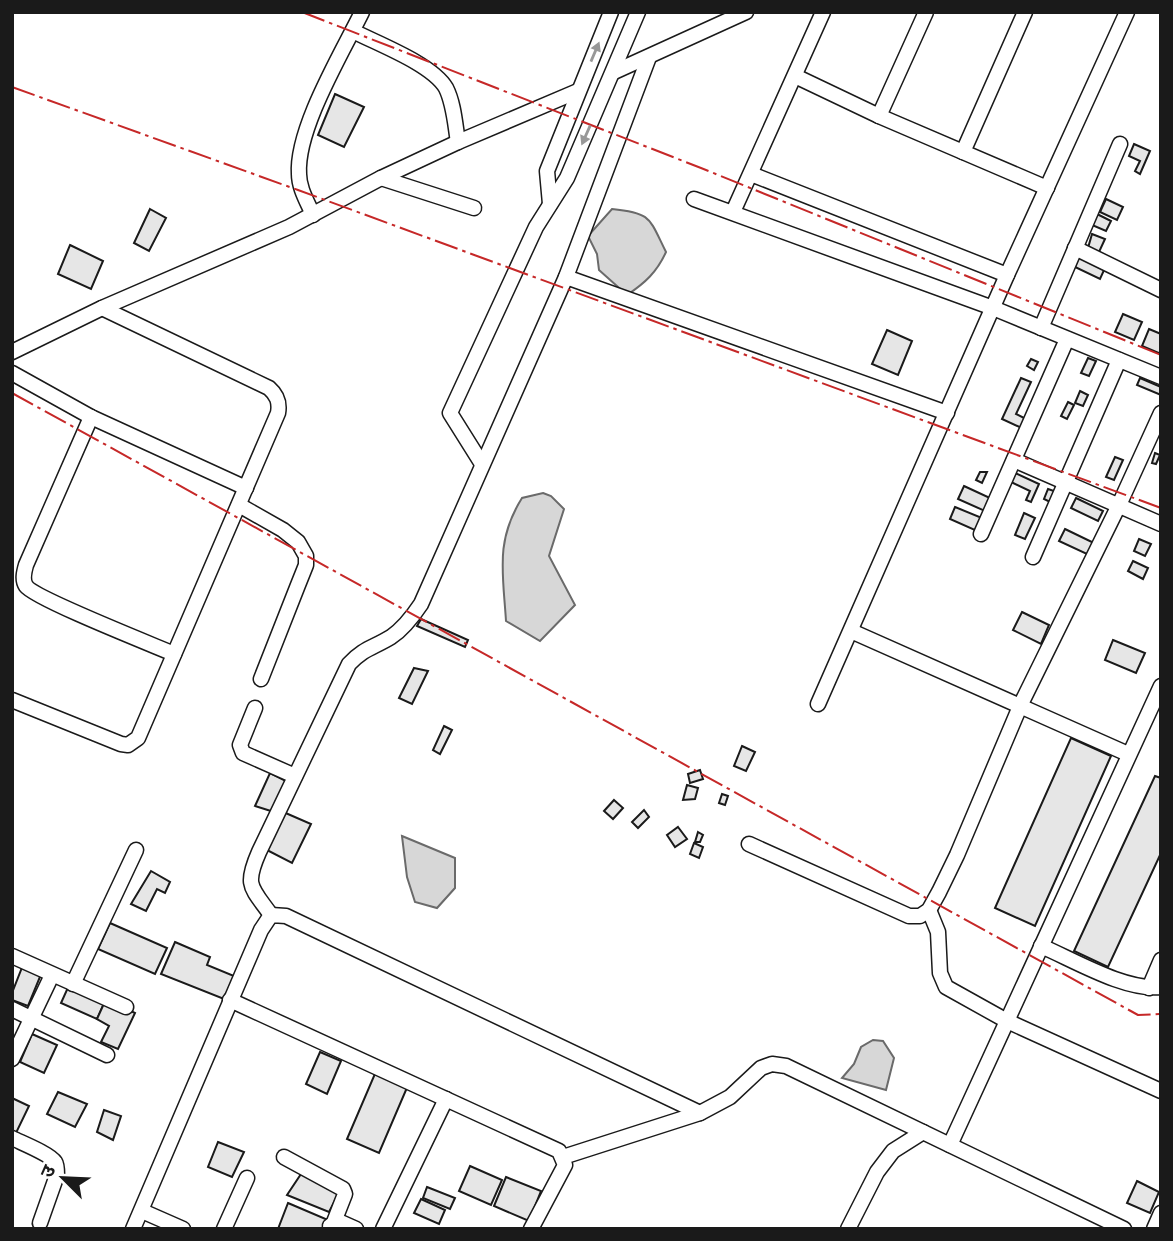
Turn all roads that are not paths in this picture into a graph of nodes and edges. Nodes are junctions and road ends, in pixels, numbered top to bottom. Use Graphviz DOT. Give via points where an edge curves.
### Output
graph roads {
  1 [pos="362,12"];
  2 [pos="611,12"];
  3 [pos="638,12"];
  4 [pos="746,12"];
  5 [pos="823,12"];
  6 [pos="926,12"];
  7 [pos="1025,12"];
  8 [pos="1127,12"];
  9 [pos="353,31"];
  10 [pos="649,57"];
  11 [pos="614,72"];
  12 [pos="795,76"];
  13 [pos="578,91"];
  14 [pos="878,116"];
  15 [pos="458,142"];
  16 [pos="1120,144"];
  17 [pos="963,152"];
  18 [pos="751,174"];
  19 [pos="381,178"];
  20 [pos="1047,188"];
  21 [pos="694,199"];
  22 [pos="550,204"];
  23 [pos="474,208"];
  24 [pos="733,212"];
  25 [pos="313,215"];
  26 [pos="1075,248"];
  27 [pos="1007,275"];
  28 [pos="566,277"];
  29 [pos="1161,290"];
  30 [pos="102,308"];
  31 [pos="993,308"];
  32 [pos="1041,328"];
  33 [pos="1067,339"];
  34 [pos="12,352"];
  35 [pos="1119,360"];
  36 [pos="12,373"];
  37 [pos="1161,377"];
  38 [pos="947,413"];
  39 [pos="1161,413"];
  40 [pos="91,417"];
  41 [pos="1014,460"];
  42 [pos="482,464"];
  43 [pos="1067,483"];
  44 [pos="246,488"];
  45 [pos="239,505"];
  46 [pos="1119,505"];
  47 [pos="1161,524"];
  48 [pos="981,534"];
  49 [pos="1033,557"];
  50 [pos="851,631"];
  51 [pos="174,654"];
  52 [pos="261,679"];
  53 [pos="1161,685"];
  54 [pos="12,700"];
  55 [pos="818,704"];
  56 [pos="1021,704"];
  57 [pos="256,708"];
  58 [pos="1128,754"];
  59 [pos="295,776"];
  60 [pos="749,844"];
  61 [pos="135,849"];
  62 [pos="929,910"];
  63 [pos="271,915"];
  64 [pos="1041,946"];
  65 [pos="12,957"];
  66 [pos="1161,960"];
  67 [pos="52,975"];
  68 [pos="74,984"];
  69 [pos="1155,988"];
  70 [pos="230,1000"];
  71 [pos="126,1007"];
  72 [pos="12,1009"];
  73 [pos="32,1018"];
  74 [pos="1007,1021"];
  75 [pos="107,1055"];
  76 [pos="12,1059"];
  77 [pos="1161,1091"];
  78 [pos="446,1099"];
  79 [pos="700,1113"];
  80 [pos="923,1132"];
  81 [pos="12,1138"];
  82 [pos="950,1145"];
  83 [pos="284,1157"];
  84 [pos="564,1157"];
  85 [pos="247,1178"];
  86 [pos="142,1211"];
  87 [pos="1161,1213"];
  88 [pos="40,1223"];
  89 [pos="331,1225"];
  90 [pos="133,1229"];
  91 [pos="183,1229"];
  92 [pos="224,1229"];
  93 [pos="356,1229"];
  94 [pos="383,1229"];
  95 [pos="531,1229"];
  96 [pos="848,1229"];
  97 [pos="1124,1229"];
  98 [pos="1154,1229"];
  1 -- 9 [label="street"];
  13 -- 2 [label="street, one-way"];
  3 -- 11 [label="street"];
  4 -- 10 [label="street"];
  5 -- 12 [label="street"];
  6 -- 14 [label="street"];
  7 -- 17 [label="street"];
  8 -- 20 [label="street"];
  9 -- 15 [label="street" via="437,78 451,101"];
  9 -- 25 [label="street" via="302,145 299,177"];
  10 -- 11 [label="street"];
  10 -- 28 [label="street"];
  11 -- 22 [label="street, one-way" via="567,178"];
  12 -- 14 [label="street"];
  12 -- 18 [label="street"];
  13 -- 15 [label="street"];
  13 -- 22 [label="street" via="547,171"];
  14 -- 17 [label="street"];
  15 -- 19 [label="street"];
  16 -- 26 [label="street"];
  17 -- 20 [label="street"];
  18 -- 24 [label="street"];
  18 -- 27 [label="street"];
  19 -- 23 [label="street"];
  19 -- 25 [label="street"];
  20 -- 27 [label="street"];
  21 -- 24 [label="street"];
  22 -- 42 [label="street" via="450,413"];
  24 -- 31 [label="street"];
  25 -- 30 [label="street"];
  26 -- 29 [label="street"];
  26 -- 32 [label="street"];
  27 -- 31 [label="street"];
  28 -- 38 [label="street"];
  28 -- 42 [label="street"];
  30 -- 34 [label="street"];
  30 -- 44 [label="street" via="276,394 276,422"];
  31 -- 32 [label="street"];
  31 -- 38 [label="street"];
  32 -- 33 [label="street"];
  33 -- 35 [label="street"];
  33 -- 41 [label="street"];
  35 -- 37 [label="street"];
  35 -- 43 [label="street"];
  36 -- 40 [label="street"];
  38 -- 50 [label="street"];
  39 -- 46 [label="street"];
  40 -- 44 [label="street"];
  40 -- 51 [label="street" via="23,578 26,586 47,599"];
  41 -- 43 [label="street"];
  41 -- 48 [label="street"];
  42 -- 59 [label="street" via="421,604 393,636 370,646 348,664"];
  43 -- 46 [label="street"];
  43 -- 49 [label="street"];
  44 -- 45 [label="street"];
  45 -- 51 [label="street"];
  45 -- 52 [label="street" via="284,530 306,556"];
  46 -- 47 [label="street"];
  46 -- 56 [label="street"];
  50 -- 55 [label="street"];
  50 -- 56 [label="street"];
  51 -- 54 [label="street" via="142,733 128,745"];
  53 -- 58 [label="street"];
  56 -- 58 [label="street"];
  56 -- 62 [label="street"];
  57 -- 59 [label="street" via="240,745 243,753"];
  58 -- 64 [label="street"];
  59 -- 63 [label="street" via="251,870 250,886"];
  60 -- 62 [label="street" via="909,916"];
  61 -- 68 [label="street"];
  62 -- 74 [label="street" via="946,987"];
  63 -- 70 [label="street"];
  63 -- 79 [label="street" via="286,916"];
  64 -- 69 [label="street" via="1127,984"];
  64 -- 74 [label="street"];
  65 -- 67 [label="street"];
  66 -- 69 [label="street"];
  67 -- 68 [label="street"];
  67 -- 73 [label="street"];
  68 -- 71 [label="street"];
  70 -- 78 [label="street"];
  70 -- 86 [label="street"];
  72 -- 73 [label="street"];
  73 -- 75 [label="street"];
  73 -- 76 [label="street"];
  74 -- 77 [label="street"];
  74 -- 82 [label="street"];
  78 -- 84 [label="street" via="552,1147"];
  78 -- 94 [label="street"];
  79 -- 80 [label="street" via="730,1097 761,1068 772,1064 786,1066"];
  79 -- 84 [label="street"];
  80 -- 82 [label="street"];
  80 -- 96 [label="street" via="893,1151"];
  81 -- 88 [label="street" via="55,1162 57,1175"];
  82 -- 97 [label="street"];
  83 -- 89 [label="street" via="343,1189"];
  84 -- 95 [label="street" via="565,1165"];
  85 -- 92 [label="street"];
  86 -- 90 [label="street"];
  86 -- 91 [label="street"];
  87 -- 98 [label="street"];
  89 -- 93 [label="street" via="343,1222"];
}
